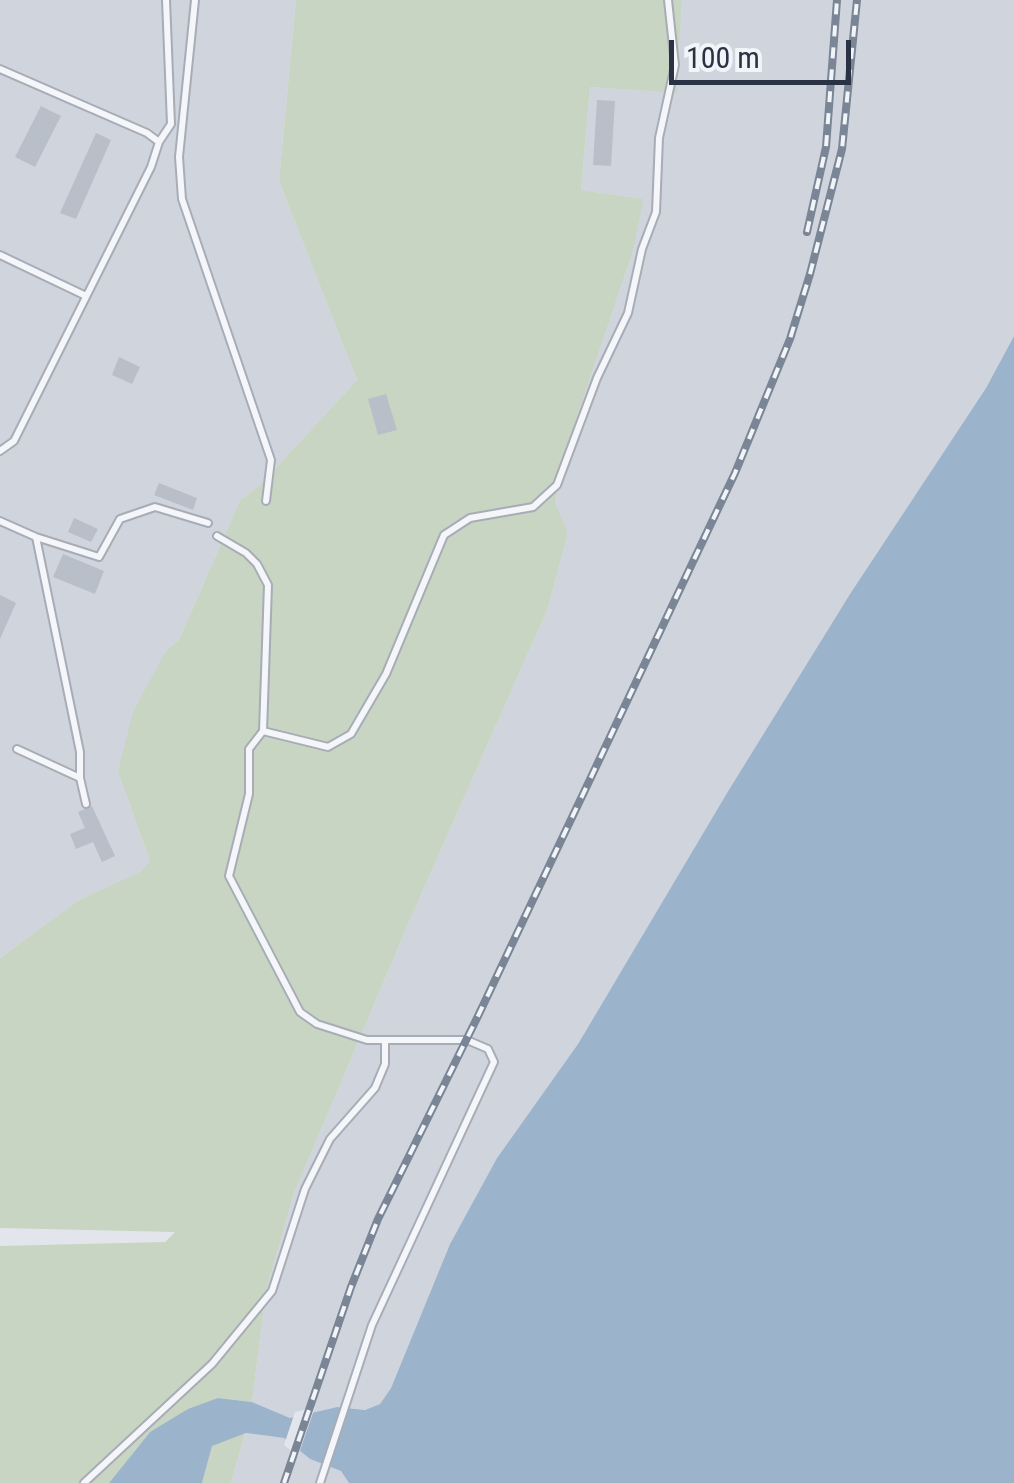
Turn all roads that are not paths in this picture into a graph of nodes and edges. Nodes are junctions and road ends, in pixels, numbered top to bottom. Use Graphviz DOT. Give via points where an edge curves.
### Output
graph roads {
  1 [pos="166,0"];
  2 [pos="195,0"];
  3 [pos="668,0"];
  4 [pos="0,68"];
  5 [pos="158,142"];
  6 [pos="0,255"];
  7 [pos="86,296"];
  8 [pos="0,451"];
  9 [pos="266,501"];
  10 [pos="0,521"];
  11 [pos="208,523"];
  12 [pos="217,536"];
  13 [pos="36,537"];
  14 [pos="263,731"];
  15 [pos="17,748"];
  16 [pos="80,778"];
  17 [pos="86,804"];
  18 [pos="384,1040"];
  19 [pos="84,1483"];
  20 [pos="320,1483"];
  1 -- 5 [label="lane" via="171,124"];
  2 -- 9 [label="lane" via="179,157 182,199 271,460"];
  3 -- 14 [label="lane" via="674,65 659,138 656,212 628,313 557,485 533,507 470,518 444,535 386,674 350,734 328,748"];
  4 -- 5 [label="lane"];
  5 -- 7 [label="lane"];
  6 -- 7 [label="lane"];
  7 -- 8 [label="lane" via="14,442"];
  10 -- 13 [label="lane"];
  11 -- 13 [label="lane" via="155,507 120,519 99,558"];
  12 -- 14 [label="lane" via="246,553 268,585"];
  13 -- 16 [label="lane"];
  14 -- 18 [label="lane" via="249,749 248,794 229,876 300,1012 318,1024"];
  15 -- 16 [label="lane"];
  16 -- 17 [label="lane"];
  18 -- 19 [label="lane" via="375,1088 330,1140 304,1189 272,1291 212,1364"];
  18 -- 20 [label="lane" via="456,1038 488,1049 494,1062 393,1275"];
}
